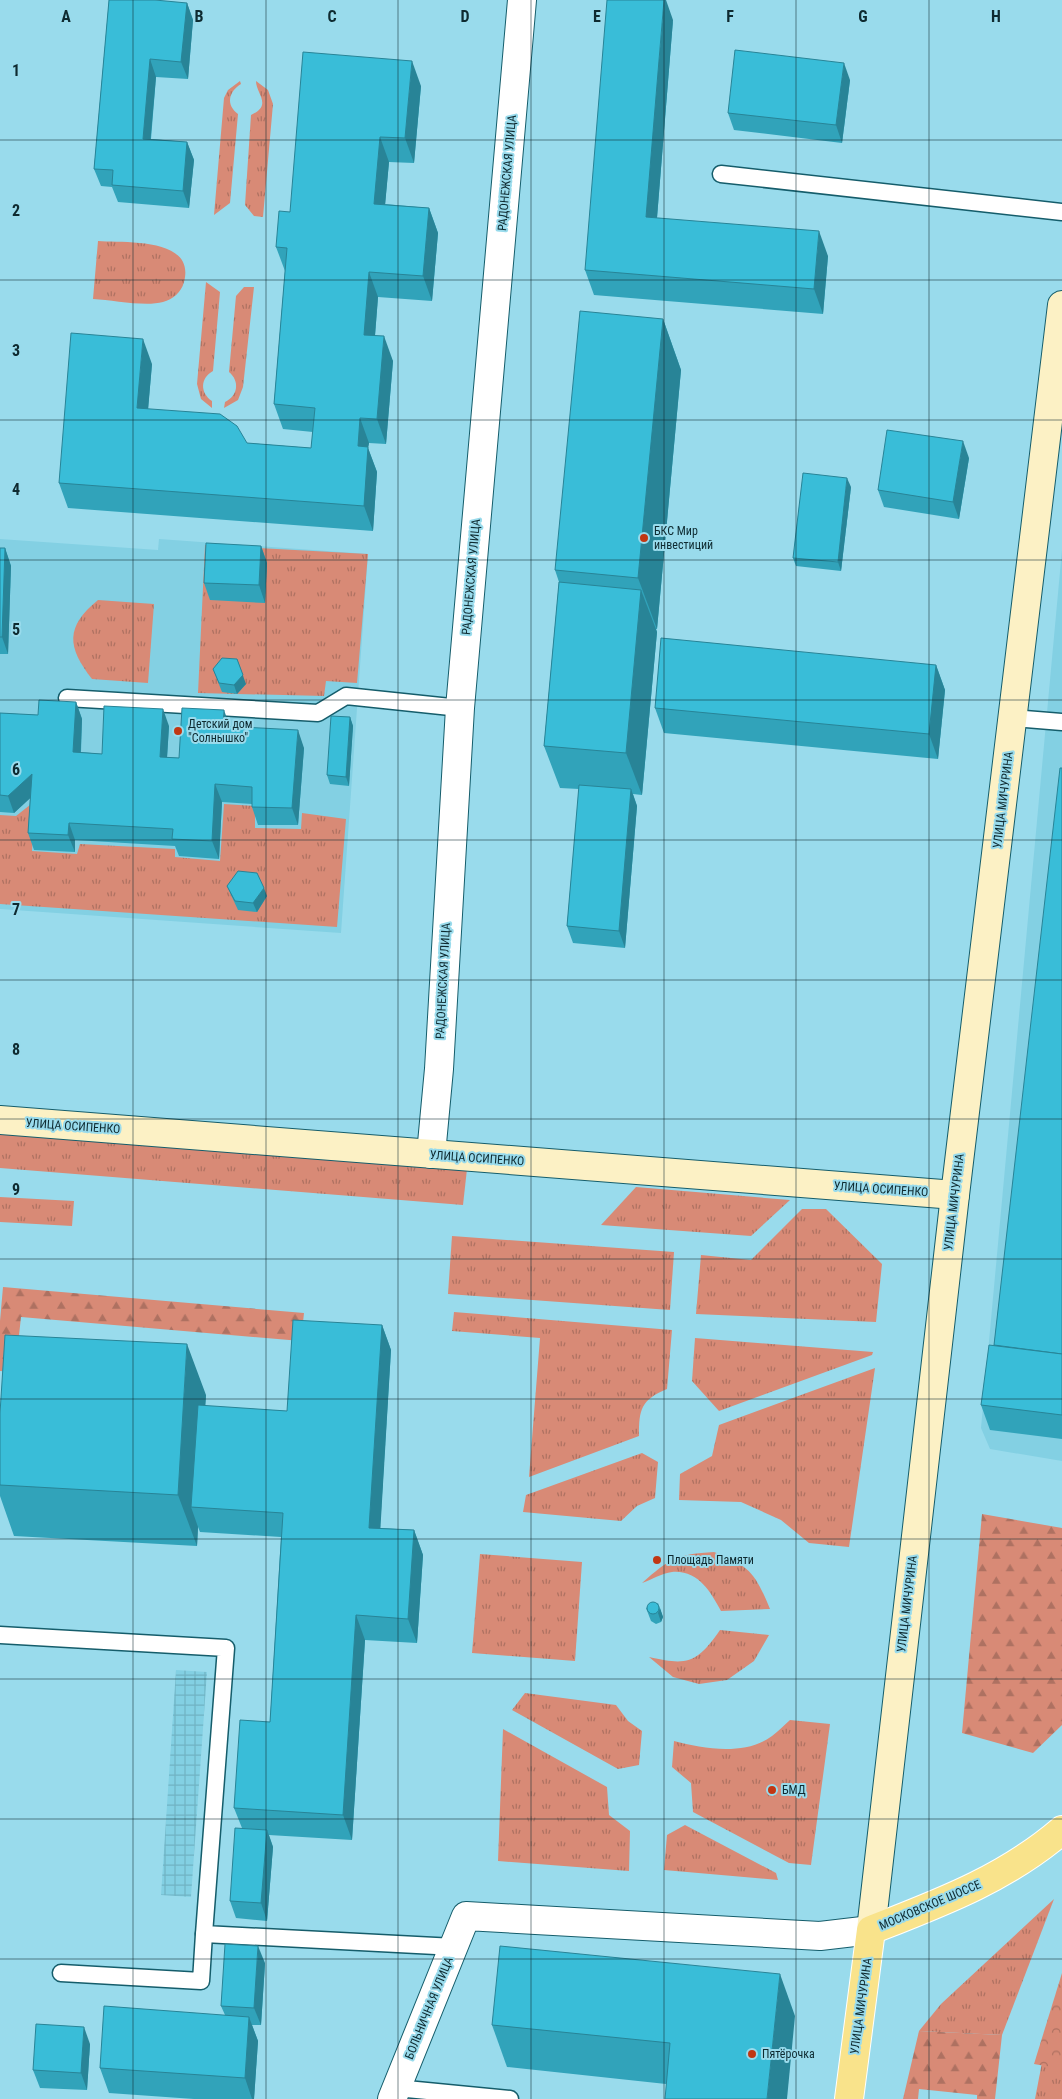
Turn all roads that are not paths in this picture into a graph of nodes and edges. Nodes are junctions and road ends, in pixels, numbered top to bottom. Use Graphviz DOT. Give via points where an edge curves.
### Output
graph roads {
  1 [pos="522,0"];
  2 [pos="721,174"];
  3 [pos="1062,212"];
  4 [pos="1062,305"];
  5 [pos="67,698"];
  6 [pos="460,708"];
  7 [pos="1013,718"];
  8 [pos="1062,722"];
  9 [pos="0,1120"];
  10 [pos="431,1154"];
  11 [pos="954,1195"];
  12 [pos="0,1635"];
  13 [pos="1062,1830"];
  14 [pos="871,1930"];
  15 [pos="204,1934"];
  16 [pos="455,1946"];
  17 [pos="61,1973"];
  18 [pos="394,2093"];
  19 [pos="510,2099"];
  20 [pos="848,2099"];
  1 -- 6 [label="street, РАДОНЕЖСКАЯ УЛИЦА"];
  2 -- 3 [label="lane"];
  4 -- 7 [label="main road, УЛИЦА МИЧУРИНА"];
  5 -- 6 [label="lane" via="318,712 346,696"];
  6 -- 10 [label="street, РАДОНЕЖСКАЯ УЛИЦА"];
  7 -- 8 [label="lane"];
  7 -- 11 [label="main road, УЛИЦА МИЧУРИНА"];
  9 -- 10 [label="main road, УЛИЦА ОСИПЕНКО"];
  10 -- 11 [label="main road, УЛИЦА ОСИПЕНКО"];
  11 -- 14 [label="main road, УЛИЦА МИЧУРИНА"];
  12 -- 15 [label="lane" via="226,1648"];
  13 -- 14 [label="main road, МОСКОВСКОЕ ШОССЕ" via="1026,1858 971,1890"];
  14 -- 16 [label="street, БОЛЬНИЧНАЯ УЛИЦА" via="820,1936 466,1916"];
  14 -- 20 [label="main road, УЛИЦА МИЧУРИНА"];
  15 -- 16 [label="lane"];
  15 -- 17 [label="lane" via="201,1981"];
  16 -- 18 [label="street, БОЛЬНИЧНАЯ УЛИЦА"];
  18 -- 19 [label="lane"];
}
